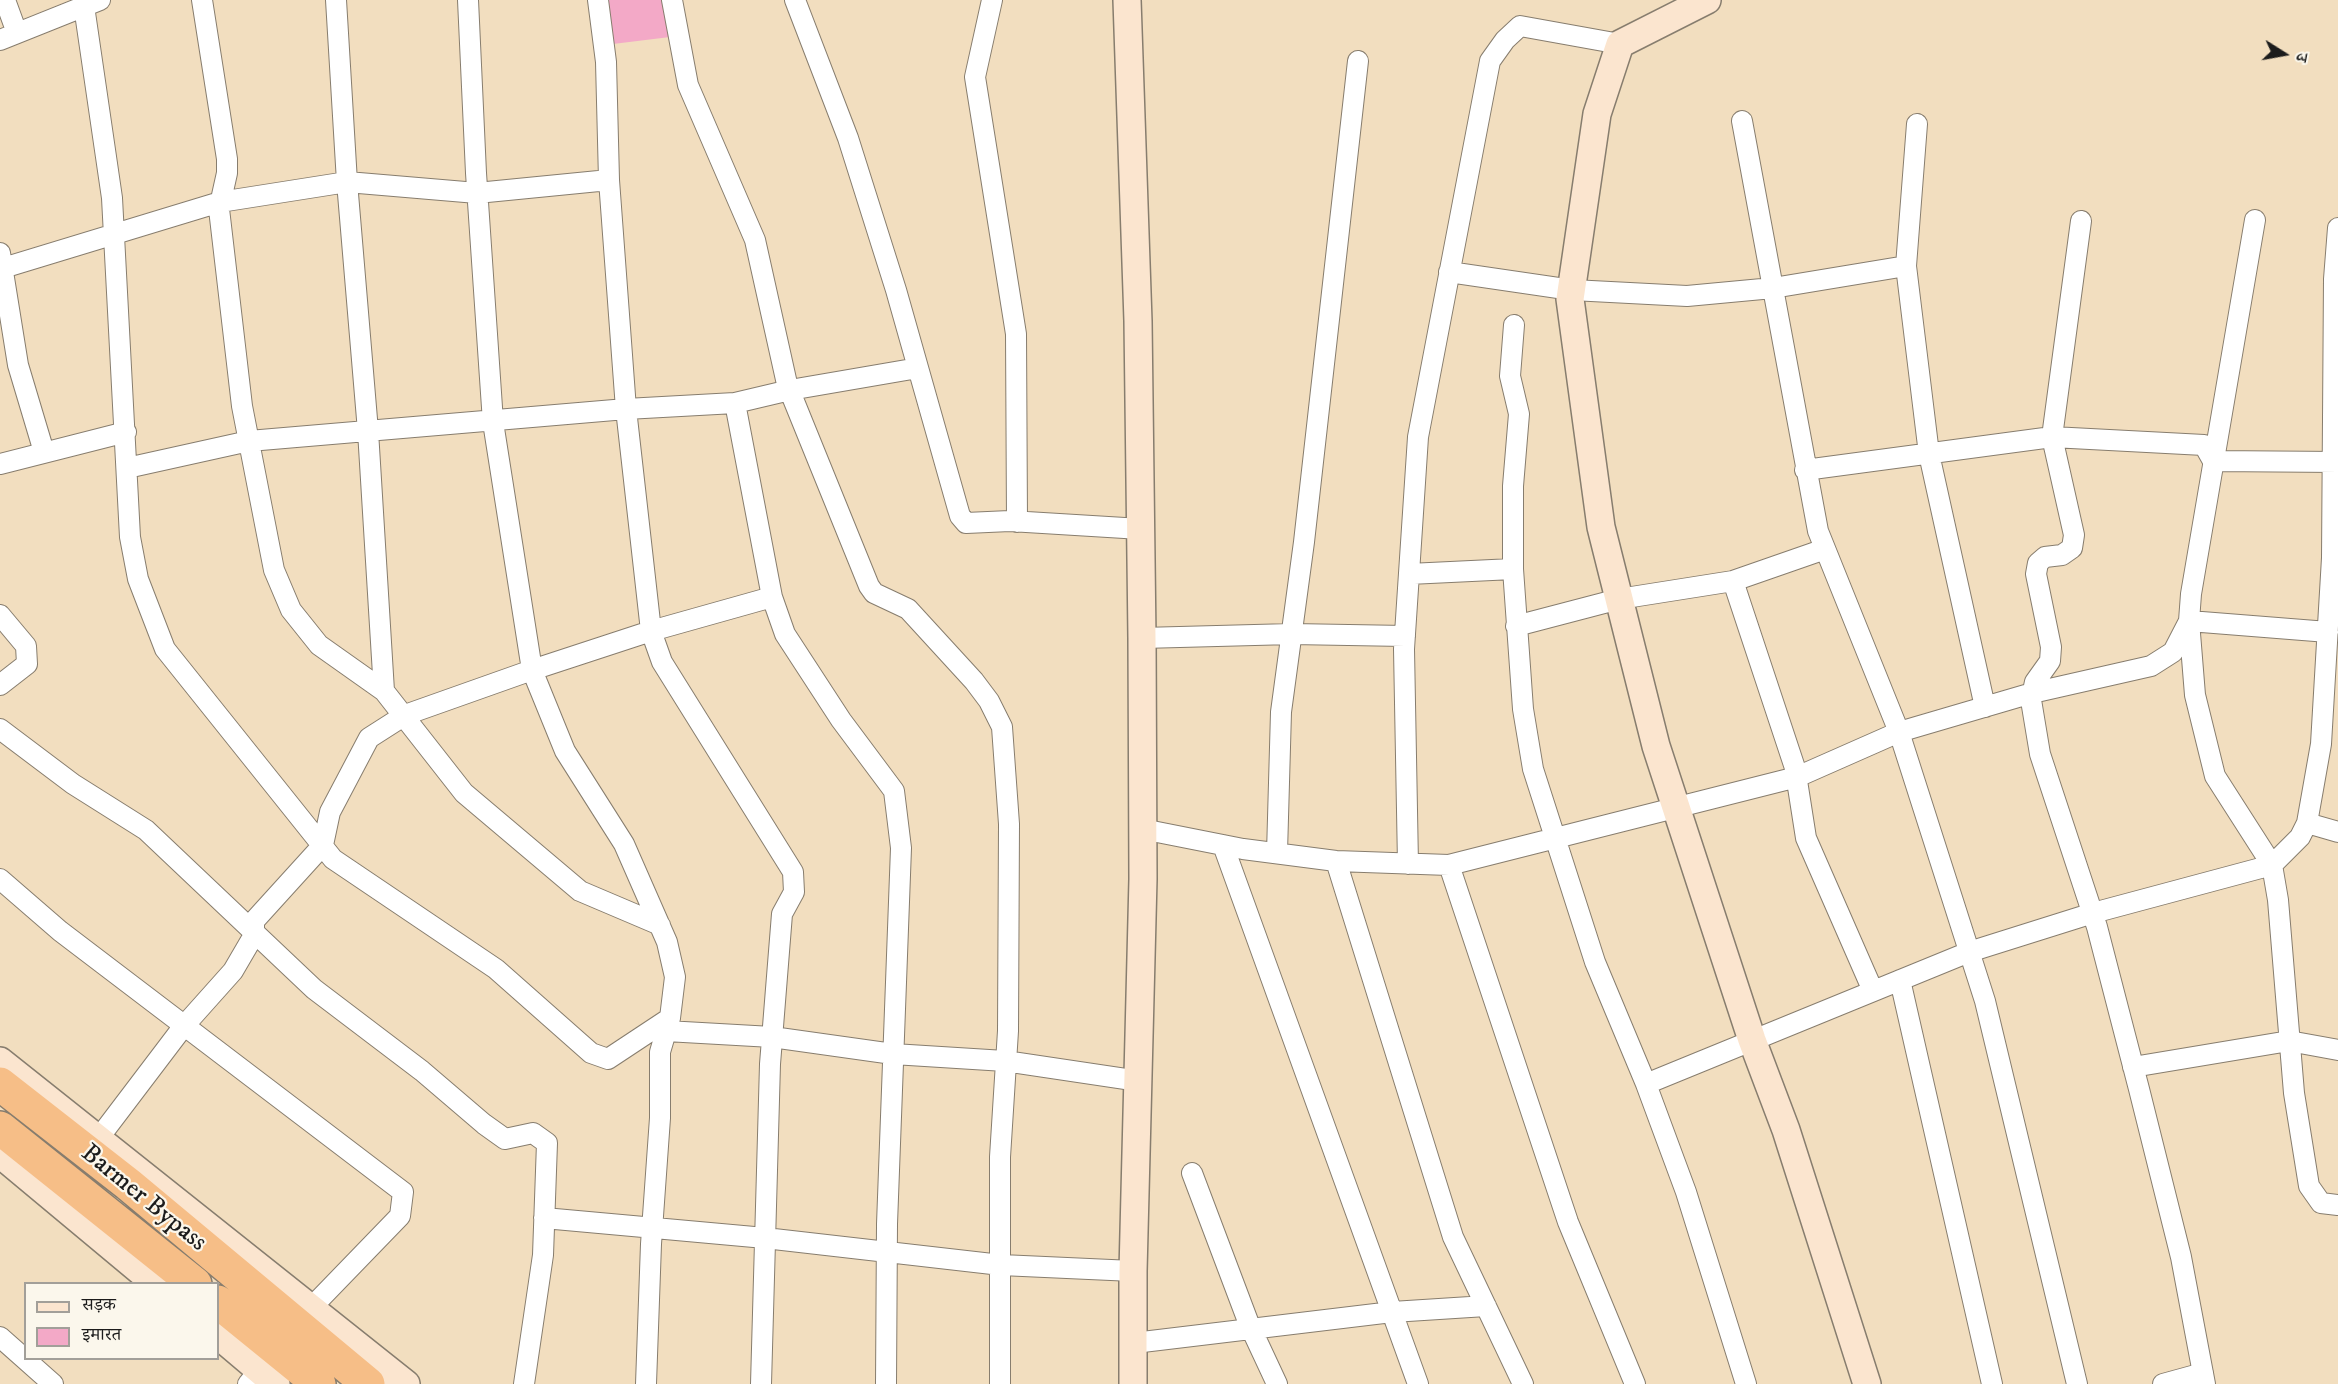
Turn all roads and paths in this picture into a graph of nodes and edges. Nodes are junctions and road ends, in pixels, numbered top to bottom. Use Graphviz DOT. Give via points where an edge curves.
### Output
graph roads {
  1 [pos="4,0"];
  2 [pos="202,0"];
  3 [pos="336,0"];
  4 [pos="468,0"];
  5 [pos="598,0"];
  6 [pos="672,0"];
  7 [pos="795,0"];
  8 [pos="992,0"];
  9 [pos="1127,0"];
  10 [pos="1707,0"];
  11 [pos="92,3"];
  12 [pos="9,36"];
  13 [pos="1620,44"];
  14 [pos="1358,61"];
  15 [pos="1742,121"];
  16 [pos="1917,124"];
  17 [pos="609,180"];
  18 [pos="347,182"];
  19 [pos="477,193"];
  20 [pos="220,202"];
  21 [pos="2255,220"];
  22 [pos="2081,221"];
  23 [pos="2338,228"];
  24 [pos="114,234"];
  25 [pos="2,260"];
  26 [pos="1906,266"];
  27 [pos="1449,272"];
  28 [pos="1773,288"];
  29 [pos="1572,290"];
  30 [pos="1514,325"];
  31 [pos="918,368"];
  32 [pos="790,390"];
  33 [pos="735,403"];
  34 [pos="626,409"];
  35 [pos="493,422"];
  36 [pos="368,431"];
  37 [pos="126,432"];
  38 [pos="2052,437"];
  39 [pos="249,441"];
  40 [pos="44,452"];
  41 [pos="1929,454"];
  42 [pos="2213,460"];
  43 [pos="2335,462"];
  44 [pos="0,464"];
  45 [pos="127,468"];
  46 [pos="1805,470"];
  47 [pos="1017,522"];
  48 [pos="1141,529"];
  49 [pos="1825,549"];
  50 [pos="1513,569"];
  51 [pos="1409,574"];
  52 [pos="1733,581"];
  53 [pos="772,597"];
  54 [pos="1619,599"];
  55 [pos="0,615"];
  56 [pos="2189,621"];
  57 [pos="1516,626"];
  58 [pos="651,631"];
  59 [pos="2328,632"];
  60 [pos="1292,634"];
  61 [pos="1405,636"];
  62 [pos="1142,638"];
  63 [pos="532,670"];
  64 [pos="0,685"];
  65 [pos="384,691"];
  66 [pos="2032,693"];
  67 [pos="1985,707"];
  68 [pos="405,715"];
  69 [pos="0,729"];
  70 [pos="1899,732"];
  71 [pos="1797,777"];
  72 [pos="1677,808"];
  73 [pos="2307,823"];
  74 [pos="1142,829"];
  75 [pos="2338,831"];
  76 [pos="1554,838"];
  77 [pos="323,845"];
  78 [pos="1223,845"];
  79 [pos="1277,853"];
  80 [pos="1336,861"];
  81 [pos="1408,864"];
  82 [pos="1449,865"];
  83 [pos="2272,865"];
  84 [pos="0,879"];
  85 [pos="2093,914"];
  86 [pos="660,925"];
  87 [pos="254,935"];
  88 [pos="1969,952"];
  89 [pos="1900,980"];
  90 [pos="1873,991"];
  91 [pos="668,1025"];
  92 [pos="183,1027"];
  93 [pos="772,1037"];
  94 [pos="1752,1040"];
  95 [pos="2289,1041"];
  96 [pos="2338,1050"];
  97 [pos="893,1054"];
  98 [pos="0,1061"];
  99 [pos="1005,1061"];
  100 [pos="2133,1067"];
  101 [pos="1139,1081"];
  102 [pos="0,1084"];
  103 [pos="1646,1084"];
  104 [pos="0,1128"];
  105 [pos="98,1139"];
  106 [pos="0,1154"];
  107 [pos="1192,1173"];
  108 [pos="133,1178"];
  109 [pos="2338,1205"];
  110 [pos="544,1218"];
  111 [pos="652,1229"];
  112 [pos="765,1238"];
  113 [pos="887,1252"];
  114 [pos="1001,1265"];
  115 [pos="1133,1271"];
  116 [pos="154,1282"];
  117 [pos="192,1282"];
  118 [pos="219,1303"];
  119 [pos="1486,1306"];
  120 [pos="310,1309"];
  121 [pos="1392,1312"];
  122 [pos="1252,1329"];
  123 [pos="219,1336"];
  124 [pos="0,1337"];
  125 [pos="1134,1343"];
  126 [pos="24,1358"];
  127 [pos="26,1360"];
  128 [pos="261,1379"];
  129 [pos="2204,1379"];
  130 [pos="53,1384"];
  131 [pos="320,1384"];
  132 [pos="368,1384"];
  133 [pos="406,1384"];
  134 [pos="524,1384"];
  135 [pos="646,1384"];
  136 [pos="761,1384"];
  137 [pos="886,1384"];
  138 [pos="1000,1384"];
  139 [pos="1133,1384"];
  140 [pos="1277,1384"];
  141 [pos="1418,1384"];
  142 [pos="1523,1384"];
  143 [pos="1635,1384"];
  144 [pos="1746,1384"];
  145 [pos="1867,1384"];
  146 [pos="1992,1384"];
  147 [pos="2077,1384"];
  148 [pos="2163,1384"];
  1 -- 12 [label="street"];
  2 -- 20 [label="street" via="227,159"];
  3 -- 18 [label="street"];
  4 -- 19 [label="street"];
  5 -- 17 [label="street" via="606,62"];
  6 -- 32 [label="street" via="688,85 755,240"];
  7 -- 31 [label="street" via="848,138"];
  8 -- 47 [label="street" via="975,77 1016,334"];
  9 -- 48 [label="street"];
  10 -- 13 [label="street"];
  11 -- 12 [label="street"];
  11 -- 24 [label="street"];
  13 -- 27 [label="street" via="1520,26 1505,40 1490,61"];
  13 -- 29 [label="street" via="1597,114"];
  14 -- 60 [label="street"];
  15 -- 28 [label="street"];
  16 -- 26 [label="street"];
  17 -- 19 [label="street"];
  17 -- 34 [label="street"];
  18 -- 19 [label="street"];
  18 -- 20 [label="street"];
  18 -- 36 [label="street"];
  19 -- 35 [label="street"];
  20 -- 24 [label="street"];
  20 -- 39 [label="street"];
  21 -- 42 [label="street"];
  22 -- 38 [label="street"];
  23 -- 43 [label="street" via="2334,279"];
  24 -- 25 [label="street"];
  24 -- 37 [label="street"];
  25 -- 40 [label="street" via="18,365"];
  26 -- 28 [label="street"];
  26 -- 41 [label="street"];
  27 -- 29 [label="street"];
  27 -- 51 [label="street" via="1418,437"];
  28 -- 29 [label="street" via="1687,296"];
  28 -- 46 [label="street"];
  29 -- 54 [label="street" via="1570,299 1601,527"];
  30 -- 50 [label="street" via="1510,376 1518,414"];
  31 -- 32 [label="street"];
  31 -- 47 [label="street" via="960,516 966,523"];
  32 -- 33 [label="street"];
  32 -- 99 [label="street" via="869,586 874,593 908,609 974,681 999,718 1009,824"];
  33 -- 34 [label="street"];
  33 -- 53 [label="street"];
  34 -- 35 [label="street"];
  34 -- 58 [label="street"];
  35 -- 36 [label="street"];
  35 -- 63 [label="street"];
  36 -- 39 [label="street"];
  36 -- 65 [label="street"];
  37 -- 40 [label="street"];
  37 -- 45 [label="street"];
  38 -- 41 [label="street"];
  38 -- 42 [label="street" via="2204,445"];
  38 -- 66 [label="street" via="2074,535 2072,548 2038,563 2036,574 2051,647 2050,661"];
  39 -- 45 [label="street"];
  39 -- 65 [label="street" via="274,570 291,610 319,645"];
  40 -- 44 [label="street"];
  41 -- 46 [label="street"];
  41 -- 67 [label="street"];
  42 -- 43 [label="street"];
  42 -- 56 [label="street"];
  43 -- 59 [label="street"];
  45 -- 77 [label="street" via="130,537 138,579 165,649"];
  46 -- 49 [label="street"];
  47 -- 48 [label="street"];
  48 -- 62 [label="street"];
  49 -- 52 [label="street"];
  49 -- 70 [label="street"];
  50 -- 51 [label="street"];
  50 -- 57 [label="street"];
  51 -- 61 [label="street"];
  52 -- 54 [label="street"];
  52 -- 71 [label="street"];
  53 -- 58 [label="street"];
  53 -- 97 [label="street" via="784,634 894,791 901,848"];
  54 -- 57 [label="street"];
  54 -- 72 [label="street" via="1656,747"];
  55 -- 64 [label="street" via="26,646 27,664"];
  56 -- 59 [label="street"];
  56 -- 66 [label="street" via="2173,652 2151,666"];
  56 -- 83 [label="street" via="2195,695 2215,776"];
  57 -- 76 [label="street" via="1533,769"];
  58 -- 63 [label="street"];
  58 -- 93 [label="street" via="662,662 793,872 794,892 782,914"];
  59 -- 73 [label="street" via="2321,744"];
  60 -- 61 [label="street"];
  60 -- 62 [label="street"];
  60 -- 79 [label="street" via="1281,712"];
  61 -- 81 [label="street"];
  62 -- 74 [label="street"];
  63 -- 68 [label="street"];
  63 -- 86 [label="street" via="565,751 624,844"];
  65 -- 68 [label="street"];
  66 -- 67 [label="street"];
  66 -- 85 [label="street" via="2040,754"];
  67 -- 70 [label="street"];
  68 -- 77 [label="street" via="369,738 330,812"];
  68 -- 86 [label="street" via="464,793 580,891"];
  69 -- 87 [label="street" via="73,784 146,830"];
  70 -- 71 [label="street"];
  70 -- 88 [label="street"];
  71 -- 72 [label="street"];
  71 -- 90 [label="street" via="1806,838"];
  72 -- 76 [label="street"];
  72 -- 94 [label="street"];
  73 -- 75 [label="street"];
  73 -- 83 [label="street" via="2300,837"];
  74 -- 78 [label="street"];
  74 -- 101 [label="street"];
  76 -- 82 [label="street"];
  76 -- 103 [label="street" via="1595,962"];
  77 -- 87 [label="street" via="254,921"];
  77 -- 91 [label="street" via="333,858 496,969 591,1053 608,1059"];
  78 -- 79 [label="street"];
  78 -- 121 [label="street"];
  79 -- 80 [label="street"];
  80 -- 81 [label="street"];
  80 -- 119 [label="street" via="1453,1237"];
  81 -- 82 [label="street"];
  82 -- 143 [label="street" via="1568,1222"];
  83 -- 85 [label="street"];
  83 -- 95 [label="street"];
  84 -- 92 [label="street"];
  85 -- 88 [label="street"];
  85 -- 100 [label="street"];
  86 -- 91 [label="street" via="675,977"];
  87 -- 92 [label="street" via="233,971"];
  87 -- 110 [label="street" via="314,990 422,1071 484,1125 506,1139 533,1133 547,1143"];
  88 -- 89 [label="street"];
  88 -- 147 [label="street"];
  89 -- 90 [label="street"];
  89 -- 146 [label="street"];
  90 -- 94 [label="street"];
  91 -- 93 [label="street"];
  91 -- 111 [label="street" via="660,1052"];
  92 -- 105 [label="street"];
  92 -- 120 [label="street" via="403,1192 400,1216"];
  93 -- 97 [label="street"];
  93 -- 112 [label="street"];
  94 -- 103 [label="street"];
  94 -- 145 [label="street" via="1786,1130"];
  95 -- 96 [label="street"];
  95 -- 100 [label="street"];
  95 -- 109 [label="street" via="2309,1186 2321,1203"];
  97 -- 99 [label="street"];
  97 -- 113 [label="street"];
  98 -- 105 [label="street"];
  99 -- 101 [label="street"];
  99 -- 114 [label="street" via="1000,1157"];
  100 -- 129 [label="street" via="2181,1257"];
  101 -- 115 [label="street"];
  102 -- 108 [label="highway, Barmer Bypass"];
  103 -- 144 [label="street" via="1686,1192"];
  104 -- 117 [label="highway, Barmer Bypass"];
  105 -- 108 [label="street"];
  106 -- 116 [label="street"];
  107 -- 122 [label="street"];
  108 -- 120 [label="street" via="179,1201"];
  108 -- 132 [label="highway, Barmer Bypass"];
  110 -- 111 [label="street"];
  110 -- 134 [label="street" via="543,1255"];
  111 -- 112 [label="street"];
  111 -- 135 [label="street"];
  112 -- 113 [label="street"];
  112 -- 136 [label="street"];
  113 -- 114 [label="street"];
  113 -- 137 [label="street"];
  114 -- 115 [label="street"];
  114 -- 138 [label="street"];
  115 -- 125 [label="street"];
  118 -- 131 [label="highway"];
  119 -- 121 [label="street"];
  119 -- 142 [label="street"];
  120 -- 133 [label="street"];
  121 -- 122 [label="street"];
  121 -- 141 [label="street"];
  122 -- 125 [label="street"];
  122 -- 140 [label="street"];
  123 -- 128 [label="street"];
  124 -- 126 [label="street"];
  125 -- 139 [label="street"];
  127 -- 130 [label="street"];
  129 -- 148 [label="street"];
}
